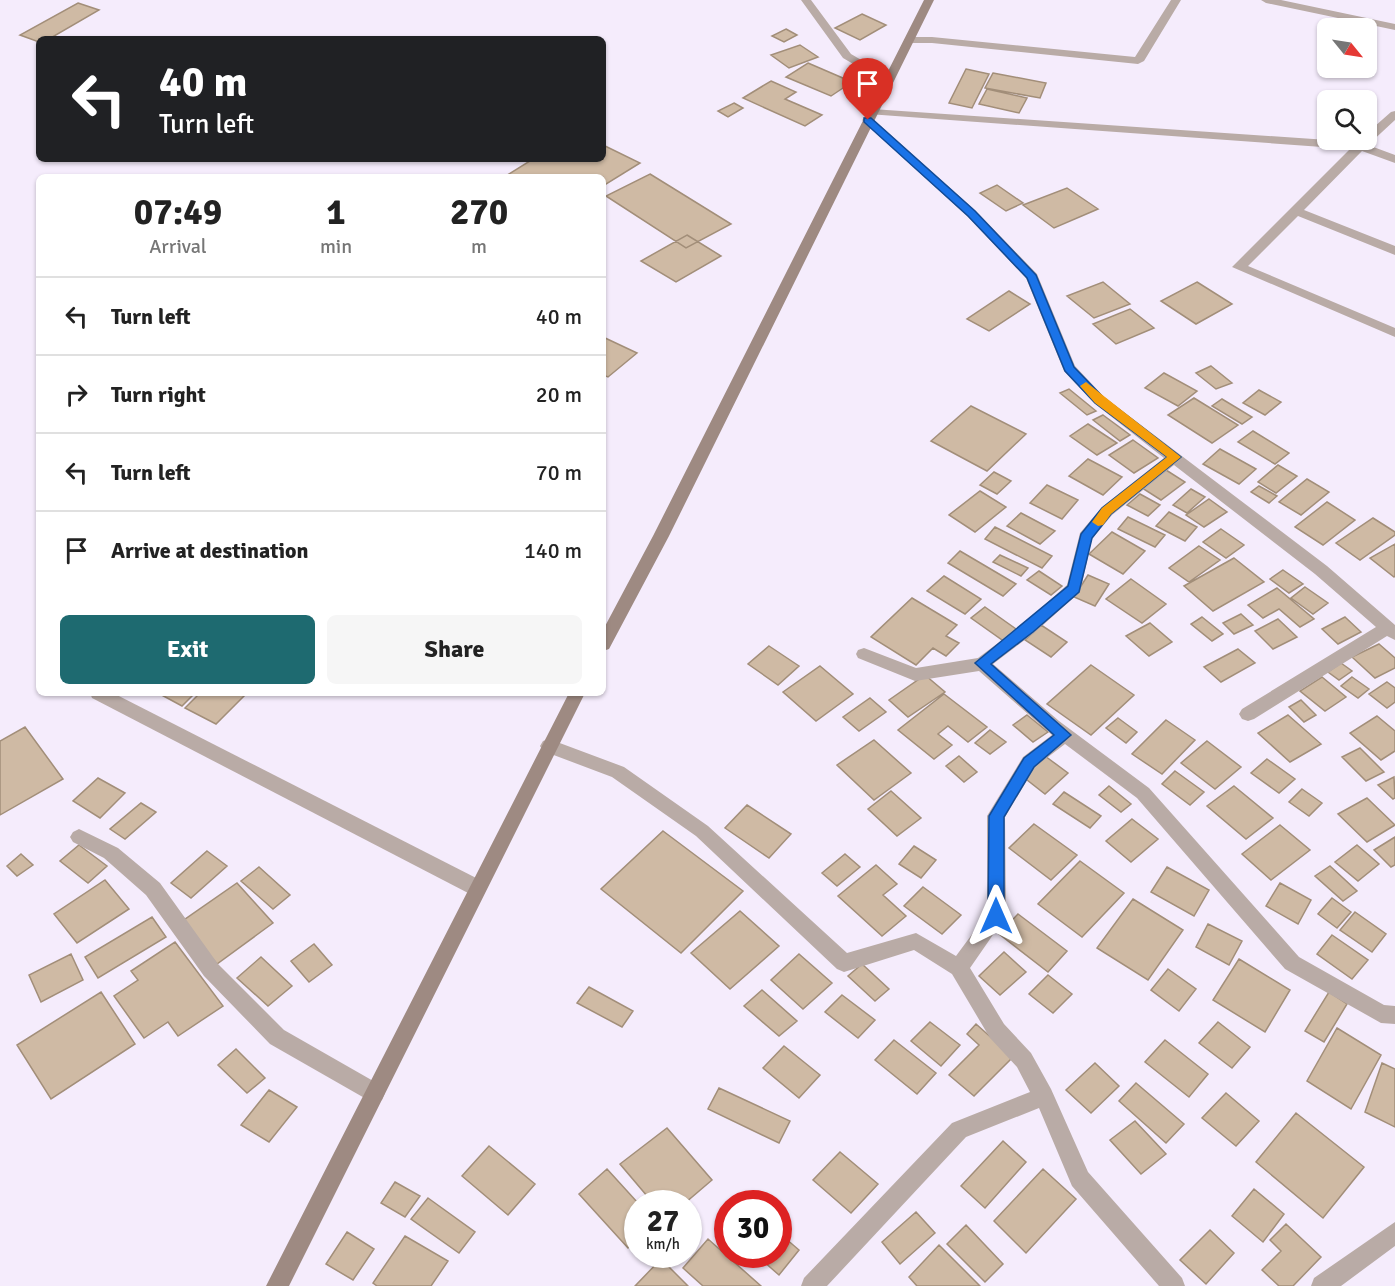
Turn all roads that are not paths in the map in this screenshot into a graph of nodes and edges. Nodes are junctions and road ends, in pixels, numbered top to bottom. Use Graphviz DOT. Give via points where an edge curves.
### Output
graph roads {
  1 [pos="806,0"];
  2 [pos="929,0"];
  3 [pos="1176,0"];
  4 [pos="1266,0"];
  5 [pos="1395,27"];
  6 [pos="909,40"];
  7 [pos="888,80"];
  8 [pos="1395,114"];
  9 [pos="870,116"];
  10 [pos="1377,130"];
  11 [pos="1317,143"];
  12 [pos="1356,150"];
  13 [pos="1371,150"];
  14 [pos="1395,159"];
  15 [pos="1296,211"];
  16 [pos="1395,251"];
  17 [pos="1395,333"];
  18 [pos="1175,457"];
  19 [pos="1391,631"];
  20 [pos="606,639"];
  21 [pos="864,654"];
  22 [pos="982,663"];
  23 [pos="104,696"];
  24 [pos="575,696"];
  25 [pos="1248,714"];
  26 [pos="1064,735"];
  27 [pos="549,746"];
  28 [pos="79,837"];
  29 [pos="477,888"];
  30 [pos="959,968"];
  31 [pos="1395,1015"];
  32 [pos="375,1093"];
  33 [pos="1044,1096"];
  34 [pos="1395,1233"];
  35 [pos="277,1286"];
  36 [pos="812,1286"];
  37 [pos="1174,1286"];
  38 [pos="1322,1286"];
  1 -- 7 [label="street" via="847,56"];
  2 -- 6 [label="main road"];
  3 -- 6 [label="street" via="1138,61"];
  4 -- 5 [label="street"];
  6 -- 7 [label="main road"];
  7 -- 9 [label="main road"];
  8 -- 10 [label="street"];
  9 -- 11 [label="street"];
  9 -- 18 [label="street" via="972,213 1032,277 1069,368 1099,400"];
  9 -- 20 [label="main road"];
  12 -- 15 [label="street"];
  13 -- 14 [label="street"];
  15 -- 16 [label="street"];
  15 -- 17 [label="street" via="1239,267"];
  18 -- 19 [label="street" via="1321,570"];
  18 -- 22 [label="street" via="1107,511 1086,537 1074,588"];
  19 -- 25 [label="street"];
  21 -- 22 [label="street" via="915,675"];
  22 -- 26 [label="street"];
  23 -- 29 [label="street"];
  24 -- 27 [label="main road"];
  26 -- 30 [label="street" via="1029,762 996,816 996,916"];
  26 -- 31 [label="street" via="1143,793 1293,963 1381,1014"];
  27 -- 29 [label="main road"];
  27 -- 30 [label="street" via="618,772 702,831 844,963 916,941"];
  28 -- 32 [label="street" via="111,853 153,889 211,970 277,1037"];
  29 -- 32 [label="main road"];
  30 -- 33 [label="street" via="997,1031 1024,1060"];
  32 -- 35 [label="main road"];
  33 -- 36 [label="street" via="959,1130"];
  33 -- 37 [label="street" via="1080,1179"];
  34 -- 38 [label="street"];
}
